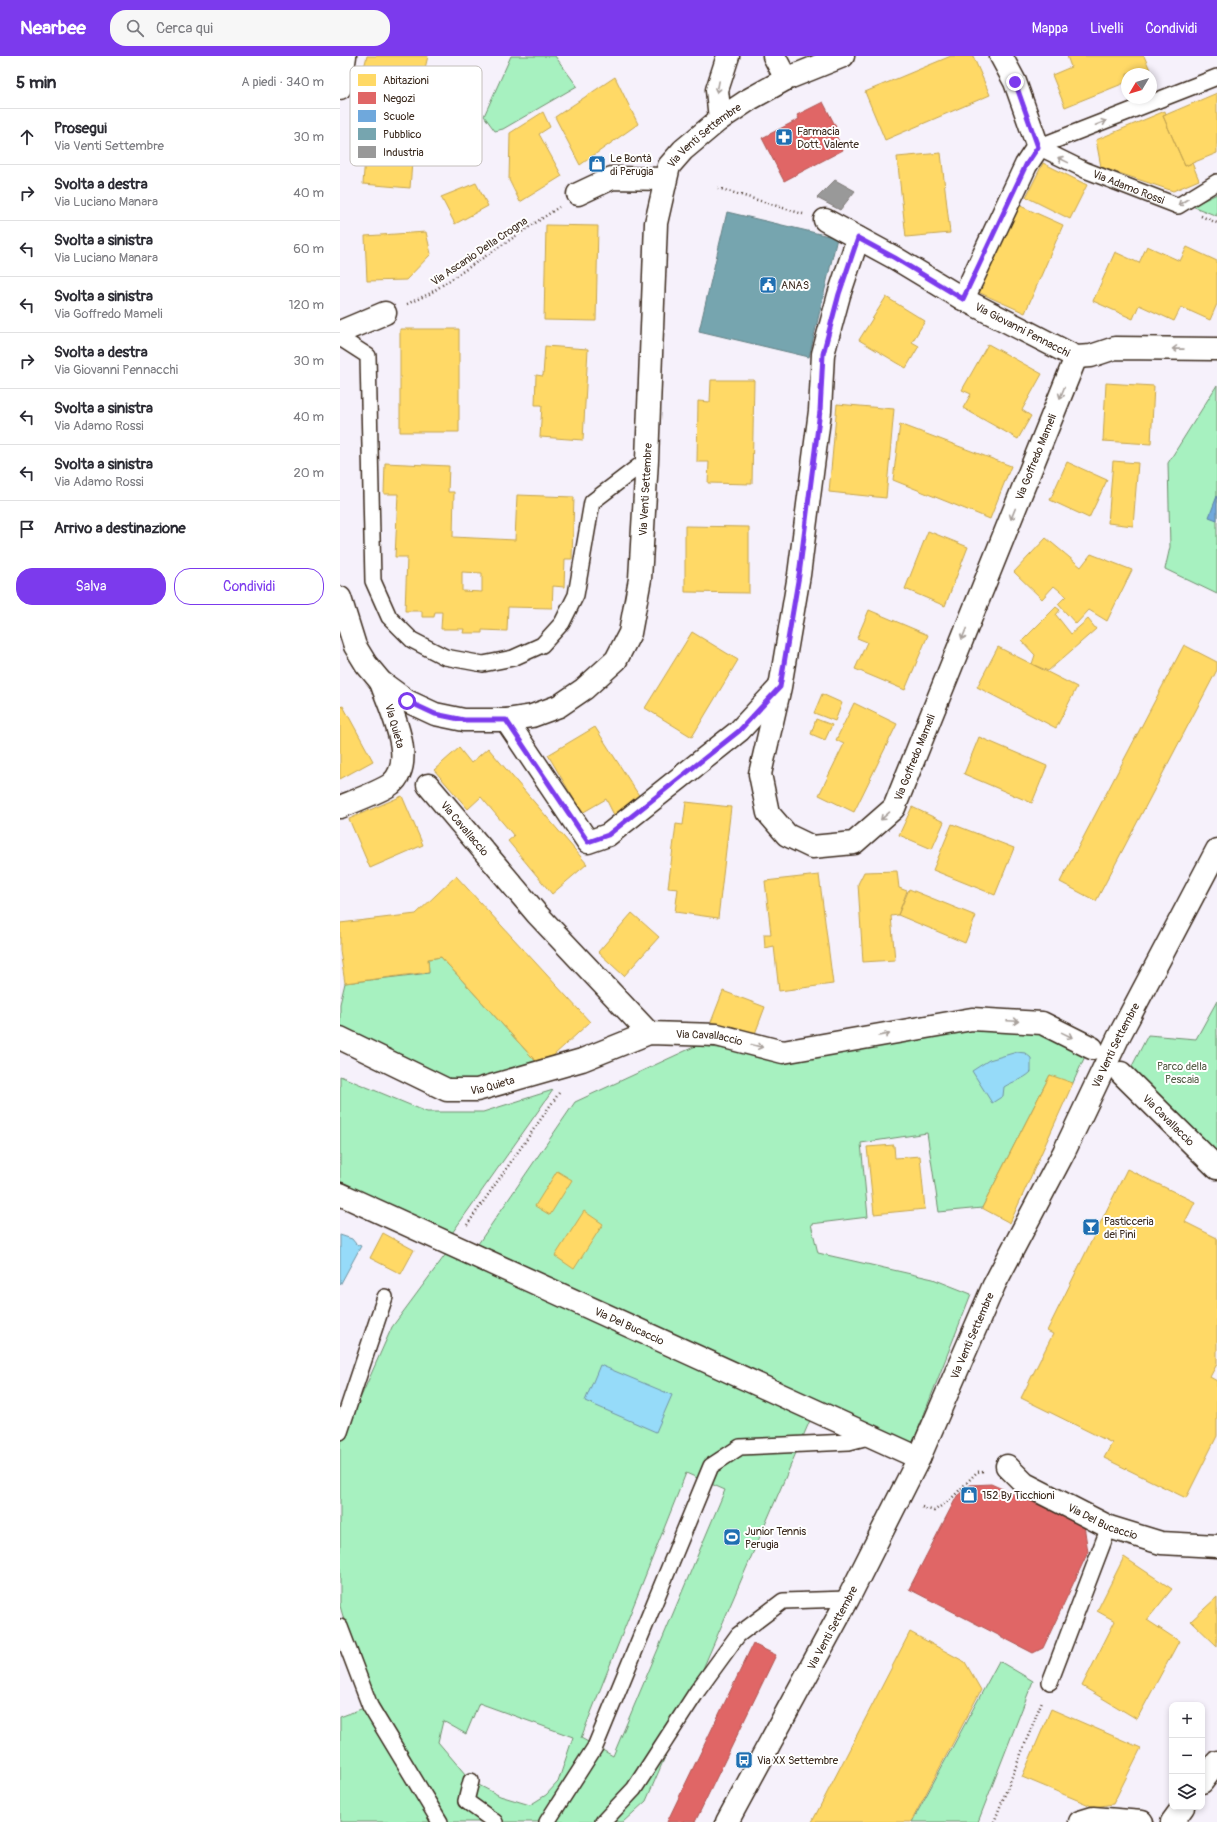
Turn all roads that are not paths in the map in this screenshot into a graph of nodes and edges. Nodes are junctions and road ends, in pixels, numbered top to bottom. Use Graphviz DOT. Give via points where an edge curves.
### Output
graph roads {
  1 [pos="345,56"];
  2 [pos="728,56"];
  3 [pos="774,56"];
  4 [pos="843,56"];
  5 [pos="1002,56"];
  6 [pos="1217,77"];
  7 [pos="786,79"];
  8 [pos="340,88"];
  9 [pos="720,119"];
  10 [pos="1038,147"];
  11 [pos="665,179"];
  12 [pos="1217,182"];
  13 [pos="578,194"];
  14 [pos="825,220"];
  15 [pos="858,238"];
  16 [pos="963,299"];
  17 [pos="385,313"];
  18 [pos="340,332"];
  19 [pos="340,338"];
  20 [pos="1217,350"];
  21 [pos="1076,357"];
  22 [pos="647,460"];
  23 [pos="340,598"];
  24 [pos="381,682"];
  25 [pos="780,687"];
  26 [pos="506,720"];
  27 [pos="428,785"];
  28 [pos="340,808"];
  29 [pos="1217,850"];
  30 [pos="649,1033"];
  31 [pos="340,1038"];
  32 [pos="1092,1048"];
  33 [pos="1121,1073"];
  34 [pos="1217,1168"];
  35 [pos="340,1194"];
  36 [pos="386,1297"];
  37 [pos="340,1432"];
  38 [pos="872,1436"];
  39 [pos="918,1458"];
  40 [pos="1007,1466"];
  41 [pos="1109,1527"];
  42 [pos="1217,1546"];
  43 [pos="848,1599"];
  44 [pos="340,1627"];
  45 [pos="1050,1682"];
  46 [pos="1217,1762"];
  47 [pos="1205,1778"];
  48 [pos="471,1781"];
  49 [pos="1182,1810"];
  50 [pos="440,1822"];
  51 [pos="495,1822"];
  52 [pos="547,1822"];
  53 [pos="603,1822"];
  54 [pos="727,1822"];
  55 [pos="1080,1822"];
  56 [pos="1142,1822"];
  57 [pos="1172,1822"];
  1 -- 8 [label="street"];
  2 -- 9 [label="street, one-way" via="717,90"];
  3 -- 7 [label="street"];
  4 -- 7 [label="street, Via Venti Settembre"];
  5 -- 10 [label="street" via="1015,82"];
  10 -- 6 [label="lane, one-way"];
  7 -- 9 [label="street, Via Venti Settembre" via="750,98"];
  9 -- 11 [label="street, Via Venti Settembre" via="683,150 669,166"];
  12 -- 10 [label="lane, Via Adamo Rossi, one-way" via="1178,206 1085,170"];
  10 -- 16 [label="street" via="1026,165"];
  11 -- 13 [label="street" via="612,178"];
  11 -- 22 [label="street, Via Venti Settembre" via="656,223"];
  14 -- 15 [label="street, Via Giovanni Pennacchi"];
  15 -- 16 [label="street, Via Giovanni Pennacchi"];
  15 -- 25 [label="street, Via Goffredo Mameli" via="839,294 823,354 820,411 799,575"];
  16 -- 21 [label="street, Via Giovanni Pennacchi"];
  17 -- 18 [label="street"];
  19 -- 22 [label="lane" via="368,356 373,581 389,617 412,640 445,657 483,664 513,658 542,645 562,623 576,595 592,502"];
  20 -- 21 [label="street, Via Giovanni Pennacchi, one-way" via="1115,348 1091,356"];
  21 -- 25 [label="street, Via Goffredo Mameli, one-way" via="894,808 854,843 812,848 787,835 768,813 760,774"];
  22 -- 26 [label="street, Via Venti Settembre" via="640,579 630,633 616,660 584,689 559,706 532,716"];
  23 -- 24 [label="street, Via Venti Settembre" via="355,646"];
  24 -- 26 [label="street, Via Venti Settembre" via="407,701 435,714 464,720"];
  24 -- 28 [label="street, Via Quieta" via="402,743 403,764 391,784"];
  25 -- 26 [label="street" via="733,736 608,835 588,842"];
  27 -- 30 [label="street, Via Cavallaccio" via="537,914"];
  29 -- 39 [label="street, Via Venti Settembre" via="1118,1038 1064,1152 994,1285"];
  30 -- 31 [label="street, Via Quieta" via="582,1060 477,1090 446,1090"];
  30 -- 32 [label="street, Via Cavallaccio, one-way" via="717,1036 783,1052 972,1019 1042,1023"];
  33 -- 34 [label="street, Via Cavallaccio"];
  35 -- 38 [label="street, Via Del Bucaccio"];
  36 -- 37 [label="lane"];
  38 -- 39 [label="street, Via Del Bucaccio"];
  38 -- 52 [label="lane" via="849,1442 740,1447 711,1466 595,1747"];
  39 -- 43 [label="street, Via Venti Settembre"];
  40 -- 41 [label="street, Via Del Bucaccio" via="1025,1484"];
  41 -- 42 [label="street, Via Del Bucaccio" via="1161,1543"];
  41 -- 45 [label="lane"];
  43 -- 53 [label="lane" via="783,1600 738,1635 698,1690 634,1789"];
  43 -- 54 [label="street, Via Venti Settembre"];
  44 -- 50 [label="lane" via="370,1706"];
  46 -- 47 [label="street"];
  48 -- 51 [label="lane" via="466,1801"];
  49 -- 57 [label="street"];
  55 -- 56 [label="street" via="1092,1818"];
}
